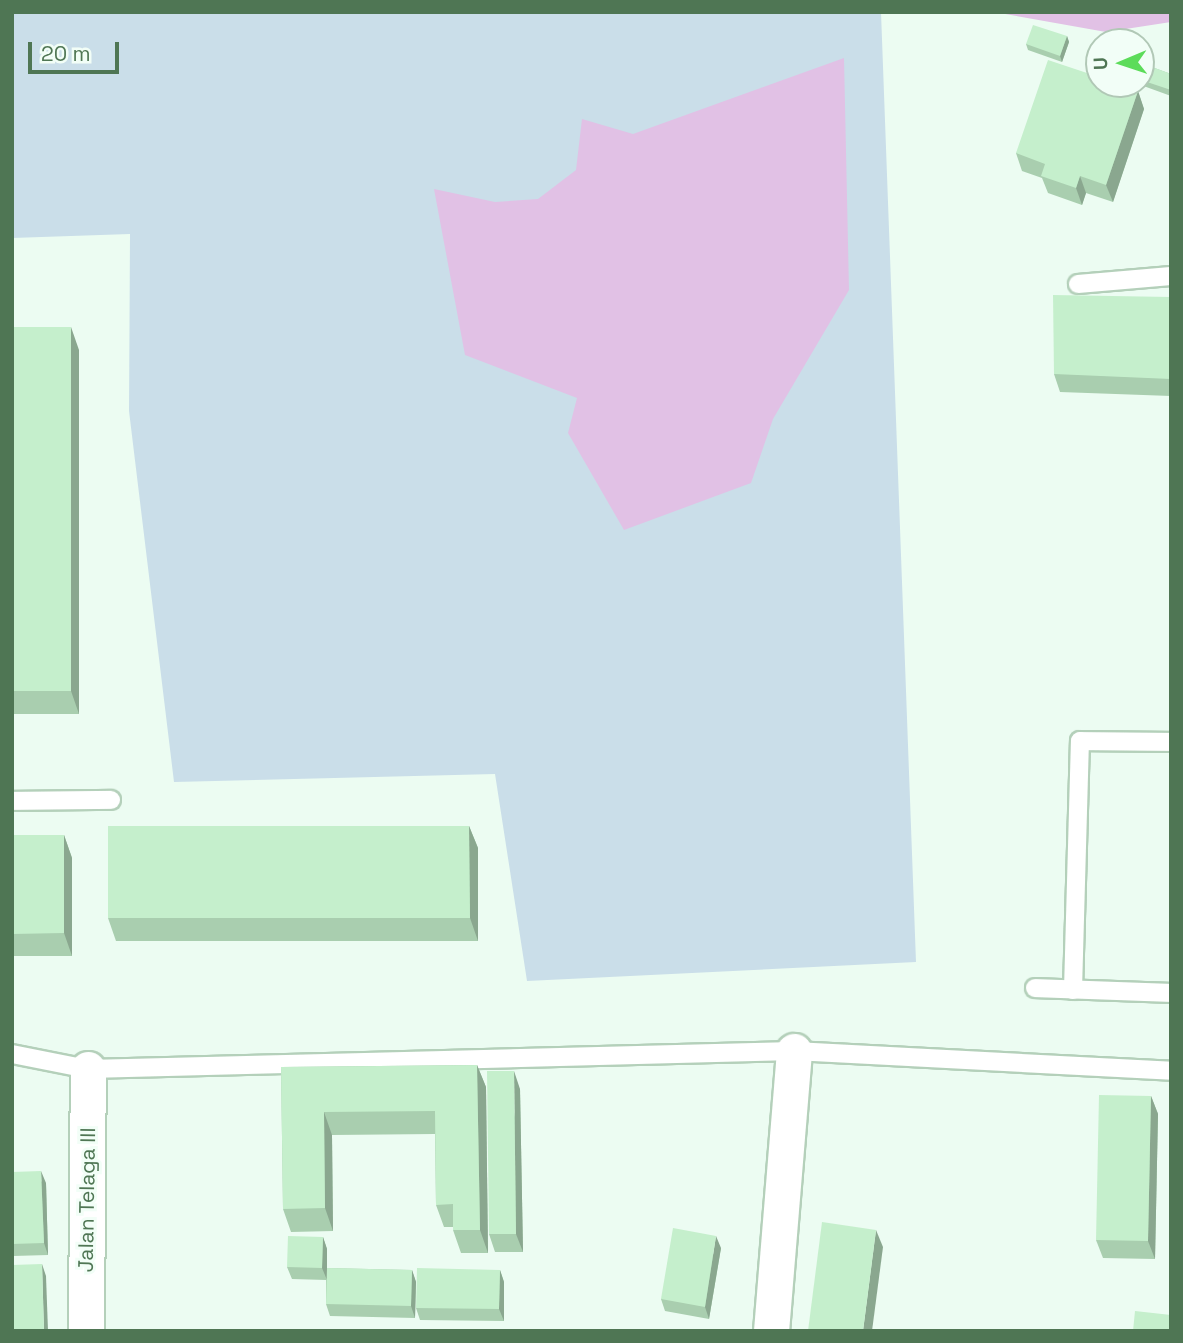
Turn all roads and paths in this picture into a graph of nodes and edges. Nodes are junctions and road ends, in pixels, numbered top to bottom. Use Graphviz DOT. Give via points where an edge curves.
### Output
graph roads {
  1 [pos="1171,276"];
  2 [pos="1078,284"];
  3 [pos="1171,741"];
  4 [pos="111,800"];
  5 [pos="12,801"];
  6 [pos="1035,988"];
  7 [pos="1073,990"];
  8 [pos="1171,993"];
  9 [pos="794,1051"];
  10 [pos="12,1054"];
  11 [pos="88,1069"];
  12 [pos="1171,1071"];
  13 [pos="86,1331"];
  14 [pos="771,1331"];
  1 -- 2 [label="lane"];
  3 -- 7 [label="lane" via="1080,741"];
  4 -- 5 [label="lane"];
  6 -- 7 [label="lane"];
  7 -- 8 [label="lane"];
  9 -- 11 [label="lane"];
  9 -- 12 [label="lane"];
  9 -- 14 [label="street"];
  10 -- 11 [label="lane"];
  11 -- 13 [label="street, Jalan Telaga III"];
}
